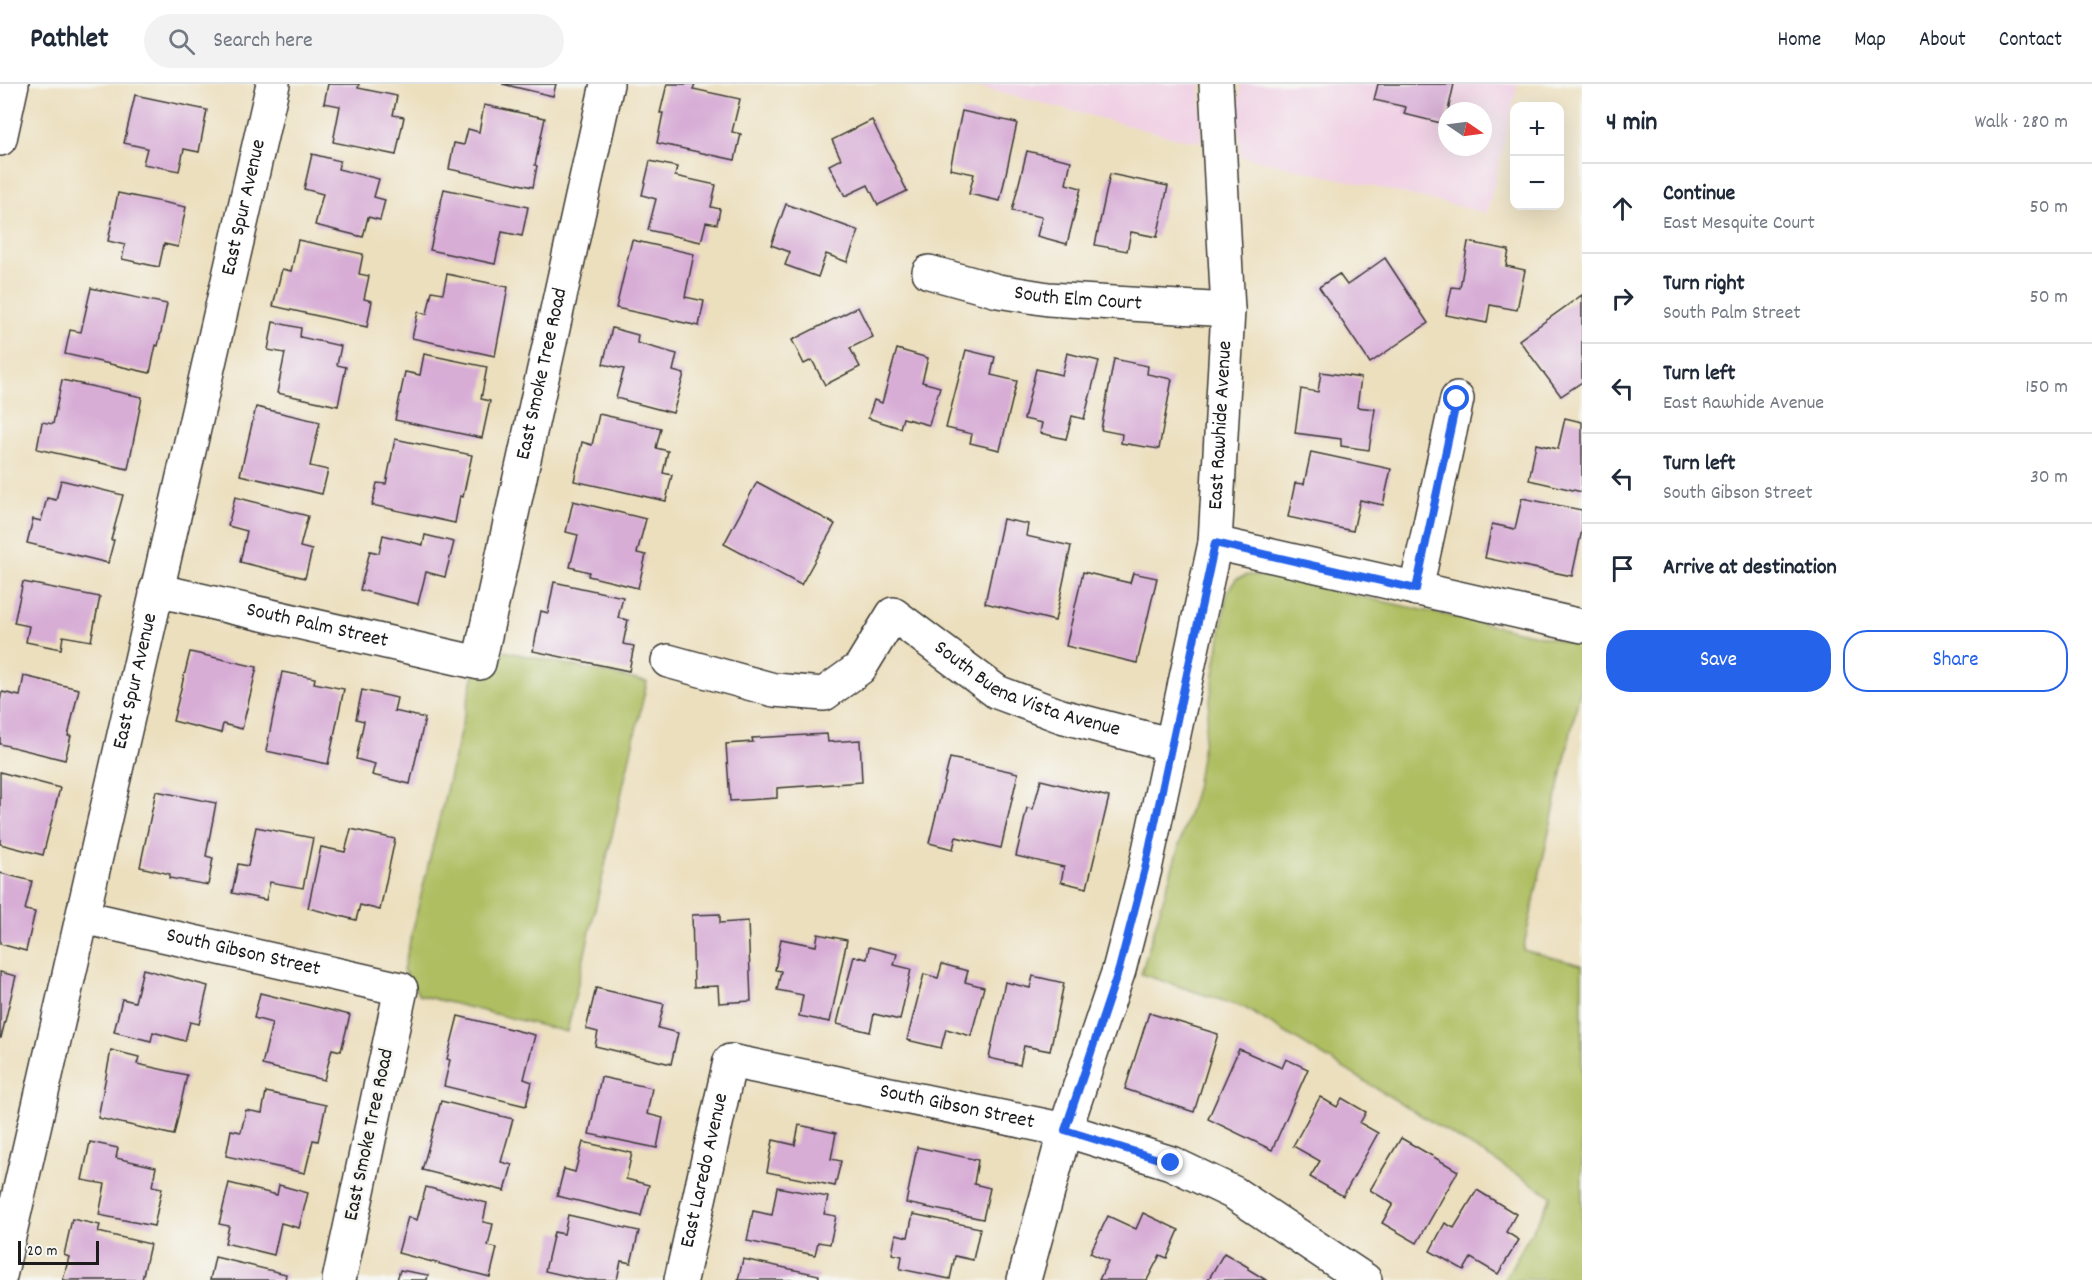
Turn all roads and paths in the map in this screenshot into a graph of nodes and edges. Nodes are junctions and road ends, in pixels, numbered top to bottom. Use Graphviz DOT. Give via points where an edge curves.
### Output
graph roads {
  1 [pos="12,84"];
  2 [pos="273,84"];
  3 [pos="607,84"];
  4 [pos="1216,84"];
  5 [pos="0,139"];
  6 [pos="929,272"];
  7 [pos="1228,310"];
  8 [pos="1457,399"];
  9 [pos="1215,543"];
  10 [pos="1416,589"];
  11 [pos="156,590"];
  12 [pos="1582,627"];
  13 [pos="668,661"];
  14 [pos="479,663"];
  15 [pos="1172,745"];
  16 [pos="83,917"];
  17 [pos="401,989"];
  18 [pos="730,1061"];
  19 [pos="1065,1130"];
  20 [pos="0,1276"];
  21 [pos="339,1280"];
  22 [pos="681,1280"];
  23 [pos="1024,1280"];
  24 [pos="1365,1280"];
  1 -- 5 [label="street"];
  2 -- 11 [label="street, East Spur Avenue"];
  3 -- 14 [label="street, East Smoke Tree Road"];
  4 -- 7 [label="street, East Rawhide Avenue"];
  6 -- 7 [label="street, South Elm Court" via="998,291 1048,299"];
  7 -- 9 [label="street, East Rawhide Avenue"];
  8 -- 10 [label="street"];
  9 -- 10 [label="street"];
  9 -- 15 [label="street, East Rawhide Avenue"];
  10 -- 12 [label="street"];
  11 -- 14 [label="street, South Palm Street"];
  11 -- 16 [label="street, East Spur Avenue"];
  13 -- 15 [label="street, South Buena Vista Avenue" via="774,690 824,694 861,668 893,614 997,692 1061,716"];
  15 -- 19 [label="street, East Rawhide Avenue" via="1119,969"];
  16 -- 17 [label="street, South Gibson Street"];
  16 -- 20 [label="street, East Spur Avenue"];
  17 -- 21 [label="street, East Smoke Tree Road"];
  18 -- 19 [label="street, South Gibson Street"];
  18 -- 22 [label="street, East Laredo Avenue"];
  19 -- 23 [label="street, East Rawhide Avenue"];
  19 -- 24 [label="street, South Gibson Street" via="1171,1163 1234,1192"];
}
